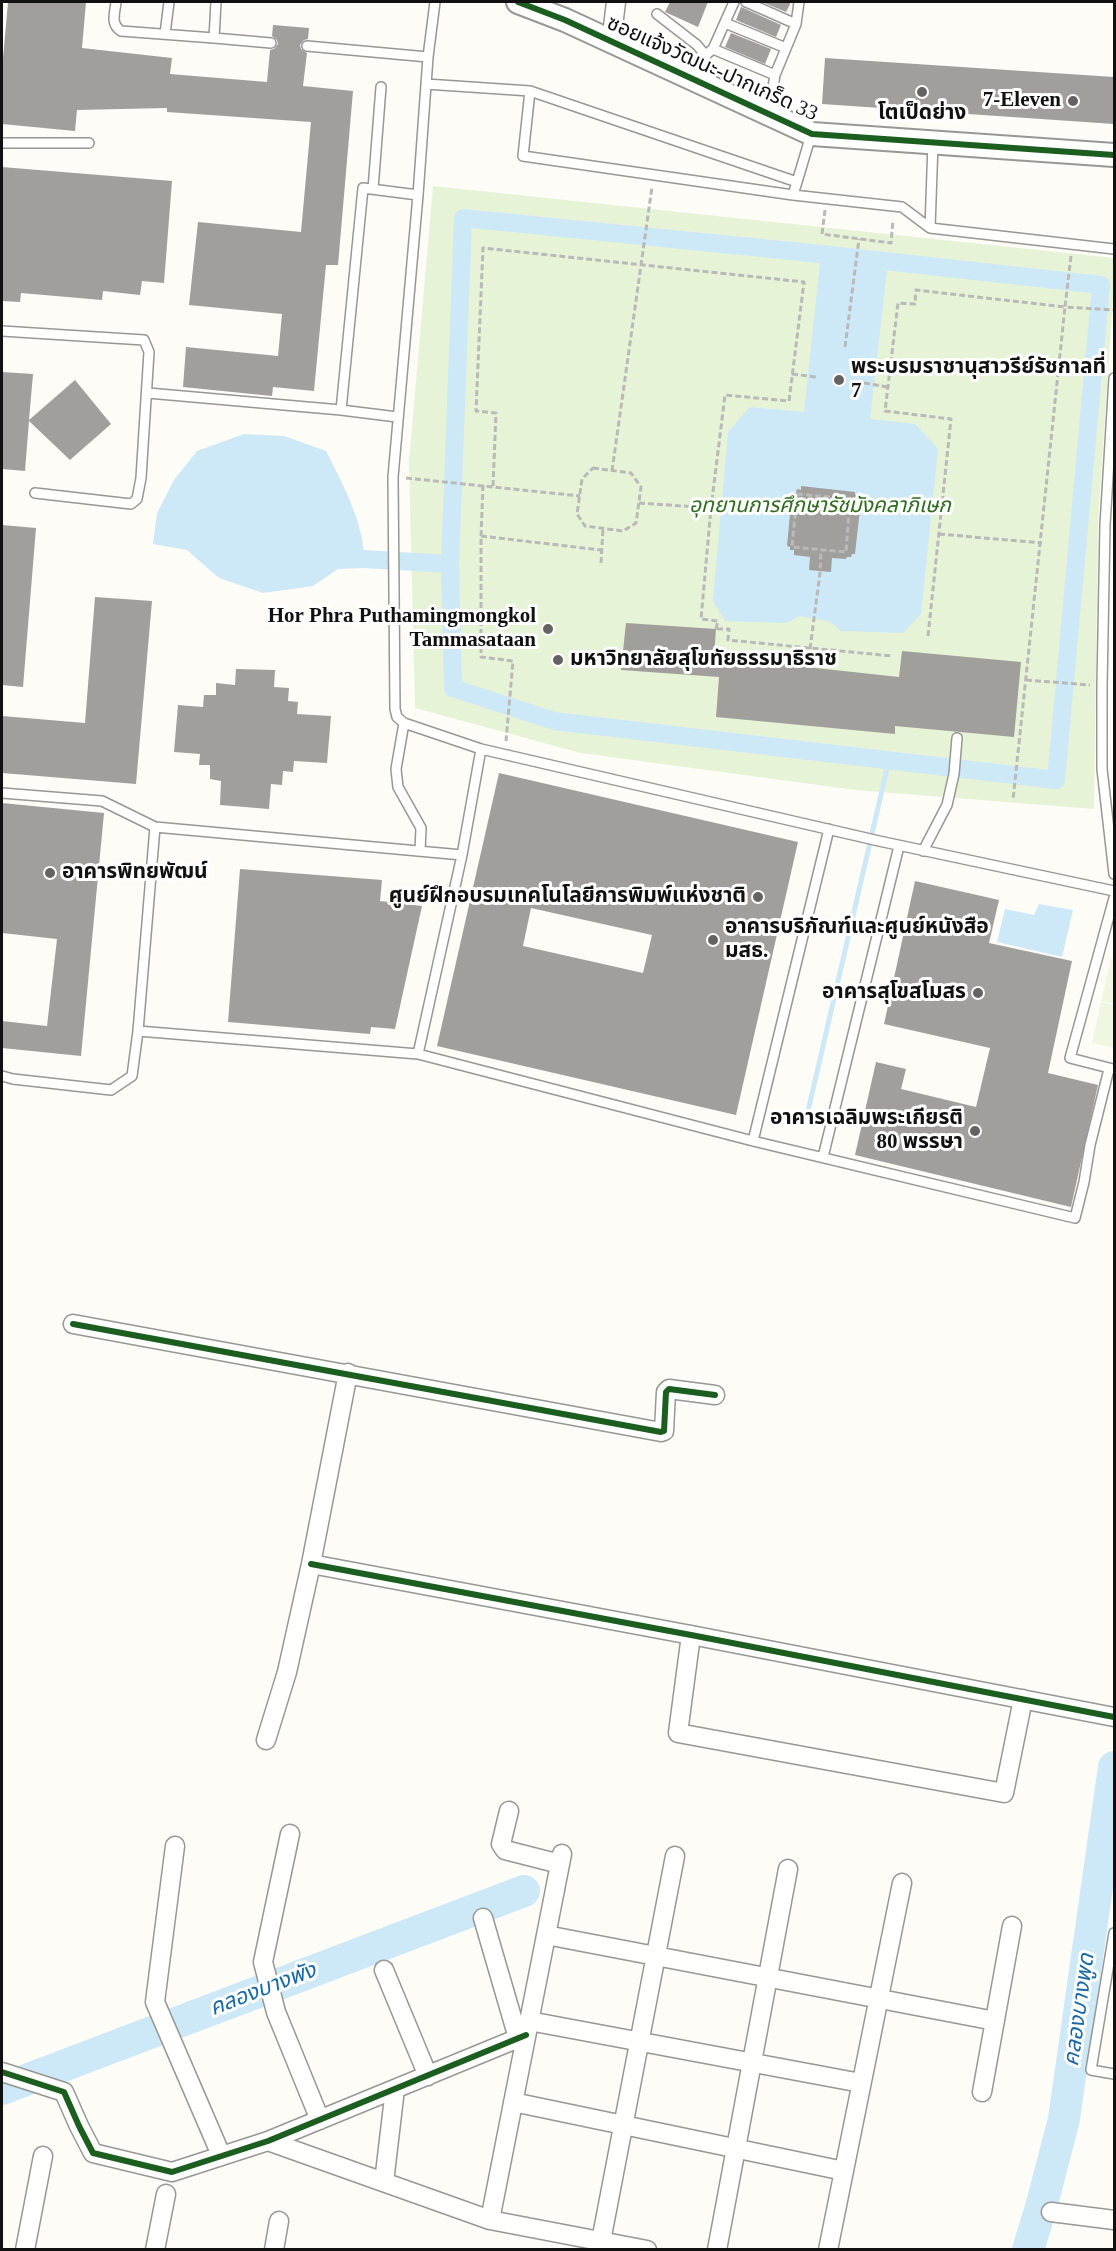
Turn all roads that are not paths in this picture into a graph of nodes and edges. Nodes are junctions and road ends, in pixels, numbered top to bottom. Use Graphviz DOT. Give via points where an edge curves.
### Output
graph roads {
  1 [pos="116,2"];
  2 [pos="169,2"];
  3 [pos="216,2"];
  4 [pos="435,2"];
  5 [pos="518,2"];
  6 [pos="616,2"];
  7 [pos="734,2"];
  8 [pos="746,2"];
  9 [pos="799,2"];
  10 [pos="657,14"];
  11 [pos="724,23"];
  12 [pos="796,24"];
  13 [pos="165,34"];
  14 [pos="214,38"];
  15 [pos="271,43"];
  16 [pos="611,43"];
  17 [pos="307,46"];
  18 [pos="786,48"];
  19 [pos="710,53"];
  20 [pos="428,57"];
  21 [pos="681,75"];
  22 [pos="775,75"];
  23 [pos="426,84"];
  24 [pos="381,87"];
  25 [pos="530,91"];
  26 [pos="765,113"];
  27 [pos="812,134"];
  28 [pos="2,143"];
  29 [pos="89,143"];
  30 [pos="933,143"];
  31 [pos="1114,155"];
  32 [pos="797,182"];
  33 [pos="373,189"];
  34 [pos="418,195"];
  35 [pos="793,195"];
  36 [pos="930,228"];
  37 [pos="1114,249"];
  38 [pos="2,331"];
  39 [pos="1114,378"];
  40 [pos="148,393"];
  41 [pos="341,410"];
  42 [pos="397,417"];
  43 [pos="35,493"];
  44 [pos="404,723"];
  45 [pos="957,738"];
  46 [pos="481,749"];
  47 [pos="2,793"];
  48 [pos="155,826"];
  49 [pos="829,830"];
  50 [pos="899,846"];
  51 [pos="420,851"];
  52 [pos="923,851"];
  53 [pos="462,855"];
  54 [pos="1114,874"];
  55 [pos="1114,891"];
  56 [pos="1114,898"];
  57 [pos="138,1031"];
  58 [pos="418,1054"];
  59 [pos="1112,1069"];
  60 [pos="2,1076"];
  61 [pos="753,1141"];
  62 [pos="823,1156"];
  63 [pos="73,1324"];
  64 [pos="348,1373"];
  65 [pos="715,1395"];
  66 [pos="311,1564"];
  67 [pos="691,1635"];
  68 [pos="1023,1699"];
  69 [pos="1114,1717"];
  70 [pos="266,1740"];
  71 [pos="509,1811"];
  72 [pos="290,1834"];
  73 [pos="175,1846"];
  74 [pos="675,1856"];
  75 [pos="788,1869"];
  76 [pos="902,1882"];
  77 [pos="483,1918"];
  78 [pos="1012,1926"];
  79 [pos="1114,1933"];
  80 [pos="546,1935"];
  81 [pos="656,1956"];
  82 [pos="384,1970"];
  83 [pos="768,1978"];
  84 [pos="879,1999"];
  85 [pos="995,2021"];
  86 [pos="524,2031"];
  87 [pos="639,2042"];
  88 [pos="752,2062"];
  89 [pos="2,2072"];
  90 [pos="1114,2074"];
  91 [pos="428,2076"];
  92 [pos="861,2083"];
  93 [pos="395,2089"];
  94 [pos="982,2092"];
  95 [pos="513,2102"];
  96 [pos="320,2120"];
  97 [pos="623,2124"];
  98 [pos="268,2141"];
  99 [pos="736,2148"];
  100 [pos="221,2155"];
  101 [pos="43,2156"];
  102 [pos="844,2170"];
  103 [pos="384,2182"];
  104 [pos="166,2194"];
  105 [pos="1051,2212"];
  106 [pos="490,2220"];
  107 [pos="1114,2220"];
  108 [pos="279,2221"];
  109 [pos="601,2241"];
  110 [pos="26,2250"];
  111 [pos="155,2250"];
  112 [pos="274,2250"];
  113 [pos="647,2250"];
  114 [pos="717,2250"];
  115 [pos="828,2250"];
  1 -- 13 [label="lane" via="116,28"];
  2 -- 13 [label="lane"];
  3 -- 14 [label="lane"];
  4 -- 20 [label="lane"];
  5 -- 16 [label="street, ซอยแจ้งวัฒนะ-ปากเกร็ด 33"];
  6 -- 16 [label="street"];
  7 -- 11 [label="lane"];
  8 -- 12 [label="lane"];
  9 -- 12 [label="lane"];
  10 -- 19 [label="lane"];
  11 -- 18 [label="lane"];
  11 -- 19 [label="lane"];
  12 -- 18 [label="lane"];
  13 -- 14 [label="lane"];
  14 -- 15 [label="lane"];
  16 -- 21 [label="street, ซอยแจ้งวัฒนะ-ปากเกร็ด 33"];
  17 -- 20 [label="lane"];
  18 -- 22 [label="lane"];
  19 -- 21 [label="lane"];
  19 -- 22 [label="lane"];
  20 -- 23 [label="lane"];
  21 -- 26 [label="street, ซอยแจ้งวัฒนะ-ปากเกร็ด 33"];
  22 -- 26 [label="lane"];
  23 -- 25 [label="lane"];
  23 -- 34 [label="lane"];
  24 -- 33 [label="lane"];
  25 -- 32 [label="lane"];
  25 -- 35 [label="lane" via="523,156"];
  26 -- 27 [label="street, ซอยแจ้งวัฒนะ-ปากเกร็ด 33"];
  27 -- 30 [label="street, ซอยแจ้งวัฒนะ-ปากเกร็ด 33"];
  27 -- 32 [label="lane"];
  28 -- 29 [label="lane"];
  30 -- 31 [label="street, ซอยแจ้งวัฒนะ-ปากเกร็ด 33"];
  30 -- 36 [label="lane"];
  32 -- 35 [label="lane"];
  33 -- 34 [label="lane"];
  33 -- 41 [label="lane" via="363,188"];
  34 -- 42 [label="lane"];
  35 -- 36 [label="lane" via="902,207"];
  36 -- 37 [label="lane"];
  38 -- 40 [label="lane" via="144,340 149,352"];
  39 -- 54 [label="lane" via="1105,525 1102,686 1102,769"];
  40 -- 41 [label="lane"];
  40 -- 43 [label="lane" via="137,500 131,504"];
  41 -- 42 [label="lane"];
  42 -- 44 [label="lane" via="393,477 395,709"];
  44 -- 46 [label="lane"];
  44 -- 51 [label="lane" via="396,769 398,788 421,828"];
  45 -- 52 [label="lane" via="947,805"];
  46 -- 49 [label="lane"];
  46 -- 53 [label="lane"];
  47 -- 48 [label="lane" via="102,801"];
  48 -- 51 [label="lane"];
  48 -- 57 [label="lane"];
  49 -- 50 [label="lane"];
  49 -- 61 [label="lane"];
  50 -- 52 [label="lane"];
  50 -- 62 [label="lane"];
  51 -- 53 [label="lane"];
  52 -- 55 [label="lane"];
  53 -- 58 [label="lane"];
  56 -- 59 [label="lane" via="1070,1058"];
  57 -- 58 [label="lane"];
  57 -- 60 [label="lane" via="132,1076 111,1090"];
  58 -- 61 [label="lane"];
  59 -- 62 [label="lane" via="1090,1145 1075,1218"];
  61 -- 62 [label="lane"];
  63 -- 64 [label="street"];
  64 -- 65 [label="street" via="660,1432 664,1431 669,1389"];
  64 -- 66 [label="street"];
  66 -- 67 [label="street"];
  66 -- 70 [label="street" via="287,1672"];
  67 -- 68 [label="street"];
  67 -- 68 [label="street" via="678,1733 1004,1793"];
  68 -- 69 [label="street"];
  71 -- 80 [label="street" via="501,1844 505,1850 561,1859"];
  72 -- 96 [label="street" via="263,1962 276,2012"];
  73 -- 100 [label="street" via="155,2002"];
  74 -- 81 [label="street"];
  75 -- 83 [label="street"];
  76 -- 84 [label="street"];
  77 -- 86 [label="street"];
  78 -- 85 [label="street"];
  79 -- 90 [label="lane" via="1091,2070"];
  80 -- 81 [label="street"];
  80 -- 86 [label="street"];
  81 -- 83 [label="street"];
  81 -- 87 [label="street"];
  82 -- 91 [label="street"];
  83 -- 84 [label="street"];
  83 -- 88 [label="street"];
  84 -- 85 [label="street"];
  84 -- 92 [label="street"];
  85 -- 94 [label="street"];
  86 -- 87 [label="street"];
  86 -- 91 [label="street"];
  86 -- 95 [label="street"];
  87 -- 88 [label="street"];
  87 -- 97 [label="street"];
  88 -- 92 [label="street"];
  88 -- 99 [label="street"];
  89 -- 100 [label="street" via="64,2092 93,2153 172,2172"];
  91 -- 93 [label="street"];
  92 -- 102 [label="street"];
  93 -- 96 [label="street"];
  93 -- 103 [label="street"];
  95 -- 97 [label="street"];
  95 -- 106 [label="street"];
  96 -- 98 [label="street"];
  97 -- 99 [label="street"];
  97 -- 109 [label="street"];
  98 -- 100 [label="street"];
  98 -- 103 [label="street"];
  99 -- 102 [label="street"];
  99 -- 114 [label="street"];
  101 -- 110 [label="street"];
  102 -- 115 [label="street"];
  103 -- 106 [label="street"];
  104 -- 111 [label="street"];
  105 -- 107 [label="street"];
  106 -- 109 [label="street"];
  108 -- 112 [label="street"];
  109 -- 113 [label="street"];
}
